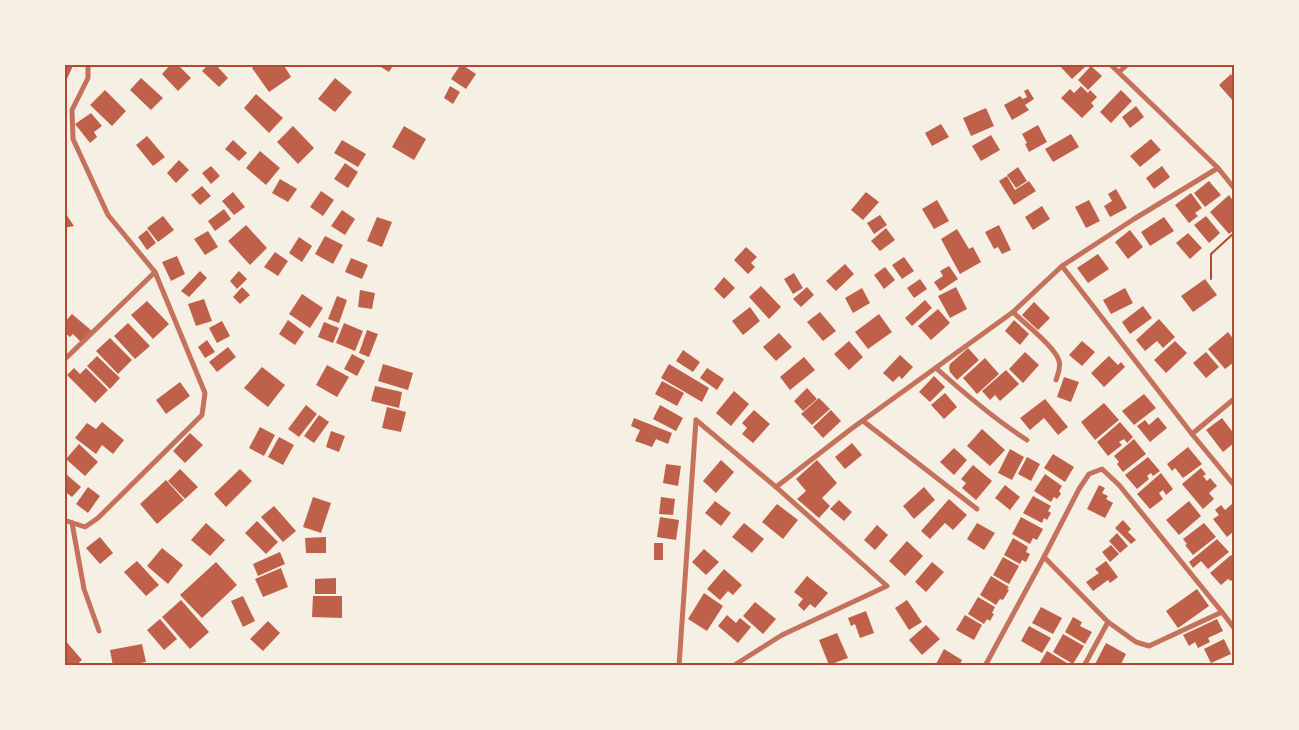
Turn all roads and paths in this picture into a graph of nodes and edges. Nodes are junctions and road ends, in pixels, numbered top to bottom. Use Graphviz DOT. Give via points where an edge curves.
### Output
graph roads {
  1 [pos="88,64"];
  2 [pos="1110,64"];
  3 [pos="1128,64"];
  4 [pos="1119,72"];
  5 [pos="1218,168"];
  6 [pos="1234,188"];
  7 [pos="1234,233"];
  8 [pos="1062,266"];
  9 [pos="155,272"];
  10 [pos="1211,279"];
  11 [pos="1013,312"];
  12 [pos="64,360"];
  13 [pos="936,368"];
  14 [pos="1056,380"];
  15 [pos="1234,399"];
  16 [pos="863,421"];
  17 [pos="1192,434"];
  18 [pos="1027,440"];
  19 [pos="1234,485"];
  20 [pos="776,488"];
  21 [pos="977,509"];
  22 [pos="64,520"];
  23 [pos="72,523"];
  24 [pos="1044,557"];
  25 [pos="1222,612"];
  26 [pos="1108,622"];
  27 [pos="1234,628"];
  28 [pos="99,631"];
  29 [pos="679,666"];
  30 [pos="733,666"];
  31 [pos="985,666"];
  32 [pos="1083,666"];
  1 -- 9 [label="street" via="88,78 72,110 73,139 108,215"];
  2 -- 4 [label="street"];
  3 -- 4 [label="street"];
  4 -- 5 [label="street"];
  5 -- 6 [label="street"];
  5 -- 8 [label="street"];
  7 -- 10 [label="path" via="1211,254"];
  8 -- 11 [label="street"];
  8 -- 17 [label="street"];
  9 -- 12 [label="street"];
  9 -- 23 [label="street" via="205,393 202,415 98,518 85,527"];
  11 -- 13 [label="street"];
  11 -- 14 [label="street" via="1054,351 1059,361"];
  13 -- 16 [label="street"];
  13 -- 18 [label="street" via="1004,426"];
  15 -- 17 [label="street"];
  16 -- 20 [label="street"];
  16 -- 21 [label="street"];
  17 -- 19 [label="street"];
  20 -- 29 [label="street" via="696,420"];
  20 -- 30 [label="street" via="887,586 782,635"];
  22 -- 23 [label="street"];
  23 -- 28 [label="street" via="84,589"];
  24 -- 25 [label="street" via="1079,489 1089,474 1102,469"];
  24 -- 26 [label="street"];
  24 -- 31 [label="street"];
  25 -- 26 [label="street" via="1149,646 1136,642"];
  25 -- 27 [label="street"];
  26 -- 32 [label="street"];
}
